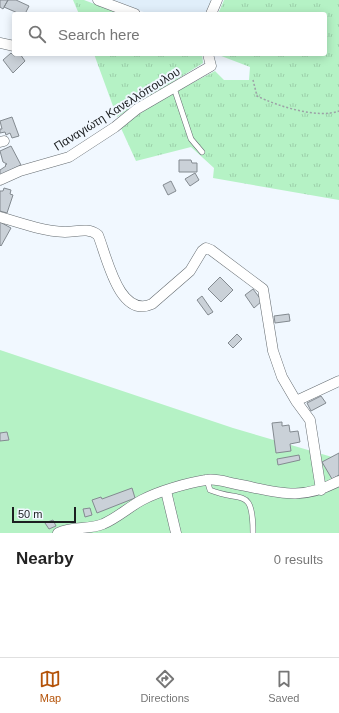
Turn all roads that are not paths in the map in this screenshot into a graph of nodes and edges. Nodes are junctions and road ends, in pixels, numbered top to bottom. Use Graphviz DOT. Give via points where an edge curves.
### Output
graph roads {
  1 [pos="98,0"];
  2 [pos="218,0"];
  3 [pos="130,12"];
  4 [pos="212,12"];
  5 [pos="0,43"];
  6 [pos="12,46"];
  7 [pos="208,56"];
  8 [pos="174,88"];
  9 [pos="202,152"];
  10 [pos="0,180"];
  11 [pos="0,217"];
  12 [pos="339,381"];
  13 [pos="296,401"];
  14 [pos="207,480"];
  15 [pos="339,481"];
  16 [pos="321,490"];
  17 [pos="166,491"];
  18 [pos="58,533"];
  19 [pos="176,533"];
  20 [pos="253,533"];
  1 -- 3 [label="street"];
  2 -- 4 [label="street"];
  5 -- 6 [label="street"];
  7 -- 8 [label="street, Παναγιώτη Κανελλόπουλου" via="211,66"];
  8 -- 9 [label="lane" via="191,139"];
  8 -- 10 [label="street, Παναγιώτη Κανελλόπουλου" via="137,109 69,157 20,171"];
  11 -- 13 [label="street" via="64,232 94,231 98,235 121,294 138,307 152,304 190,270 202,251 206,248 211,250 263,289 273,350 282,377"];
  12 -- 13 [label="street"];
  13 -- 16 [label="street" via="310,420"];
  14 -- 16 [label="street" via="286,494 306,494"];
  14 -- 17 [label="street"];
  14 -- 20 [label="lane" via="210,490 246,500 251,507"];
  15 -- 16 [label="street"];
  17 -- 18 [label="street" via="141,501 102,524 72,528"];
  17 -- 19 [label="street"];
}
